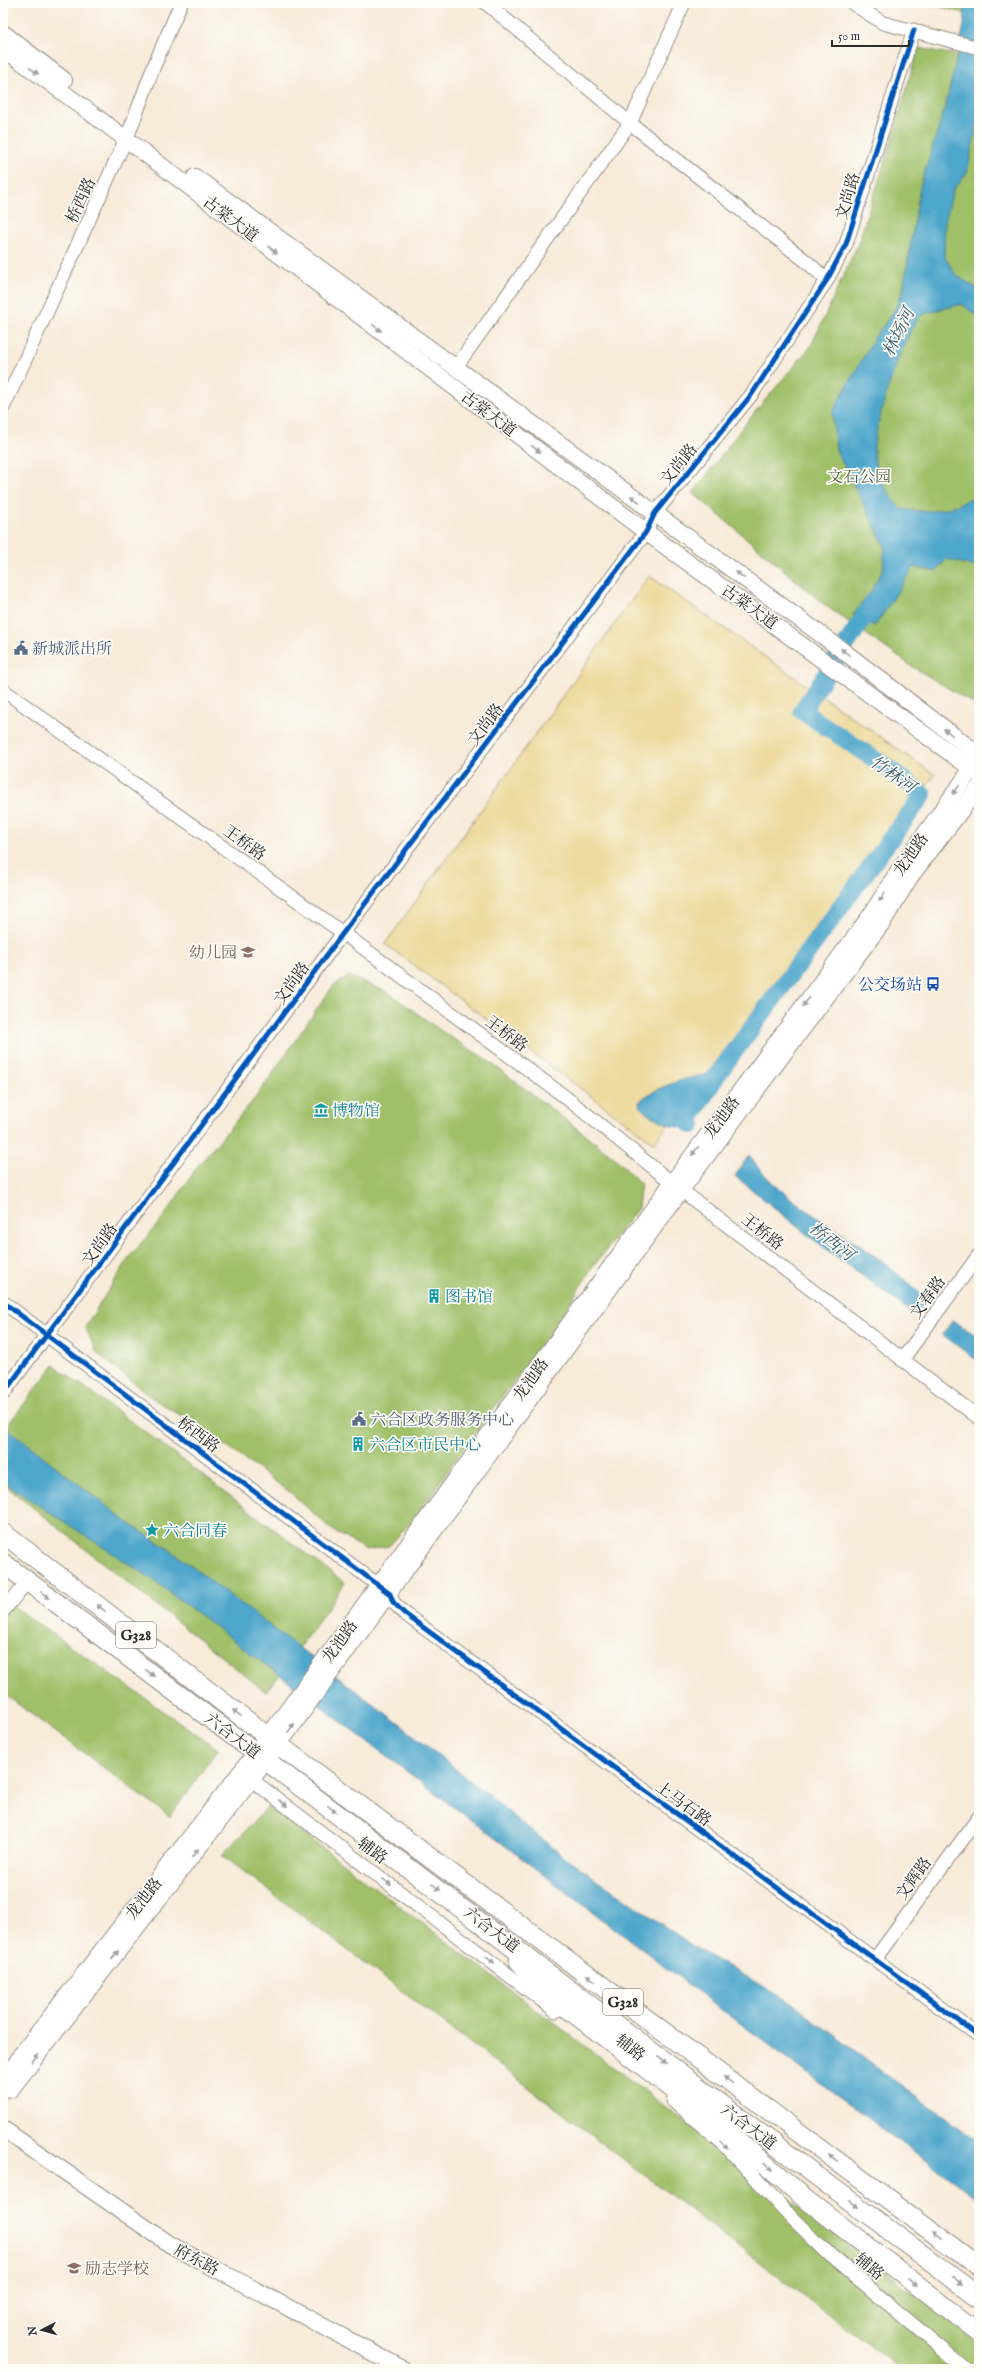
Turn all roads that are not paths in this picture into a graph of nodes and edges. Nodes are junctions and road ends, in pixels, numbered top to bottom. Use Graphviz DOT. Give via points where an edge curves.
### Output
graph roads {
  1 [pos="181,3"];
  2 [pos="486,3"];
  3 [pos="684,3"];
  4 [pos="852,3"];
  5 [pos="914,30"];
  6 [pos="3,33"];
  7 [pos="3,48"];
  8 [pos="979,48"];
  9 [pos="630,123"];
  10 [pos="128,134"];
  11 [pos="827,280"];
  12 [pos="456,367"];
  13 [pos="3,408"];
  14 [pos="655,513"];
  15 [pos="646,532"];
  16 [pos="3,690"];
  17 [pos="979,755"];
  18 [pos="976,767"];
  19 [pos="979,787"];
  20 [pos="343,933"];
  21 [pos="677,1186"];
  22 [pos="979,1255"];
  23 [pos="3,1302"];
  24 [pos="48,1336"];
  25 [pos="902,1360"];
  26 [pos="3,1394"];
  27 [pos="979,1418"];
  28 [pos="3,1533"];
  29 [pos="3,1563"];
  30 [pos="28,1582"];
  31 [pos="384,1591"];
  32 [pos="3,1611"];
  33 [pos="274,1741"];
  34 [pos="262,1756"];
  35 [pos="252,1780"];
  36 [pos="979,1817"];
  37 [pos="496,1932"];
  38 [pos="875,1959"];
  39 [pos="979,2036"];
  40 [pos="3,2090"];
  41 [pos="3,2100"];
  42 [pos="691,2102"];
  43 [pos="3,2129"];
  44 [pos="709,2131"];
  45 [pos="976,2263"];
  46 [pos="979,2297"];
  47 [pos="979,2333"];
  48 [pos="403,2369"];
  49 [pos="966,2369"];
  1 -- 10 [label="street, 桥西路"];
  2 -- 9 [label="street"];
  3 -- 9 [label="street"];
  4 -- 5 [label="street" via="883,23"];
  5 -- 8 [label="street"];
  5 -- 11 [label="street, 文尚路" via="846,244"];
  6 -- 10 [label="main road, 古棠大道"];
  7 -- 10 [label="main road, 古棠大道, one-way"];
  9 -- 11 [label="street" via="808,262"];
  9 -- 12 [label="street"];
  10 -- 12 [label="main road, 古棠大道"];
  10 -- 13 [label="street, 桥西路"];
  10 -- 15 [label="main road, 古棠大道, one-way"];
  11 -- 14 [label="street, 文尚路" via="752,394"];
  14 -- 12 [label="main road, 古棠大道, one-way"];
  14 -- 15 [label="street, 文尚路"];
  17 -- 14 [label="main road, 古棠大道, one-way" via="838,646"];
  15 -- 18 [label="main road, 古棠大道"];
  15 -- 20 [label="street, 文尚路"];
  16 -- 20 [label="street, 王桥路"];
  18 -- 21 [label="main road, 龙池路, one-way" via="899,870 871,916"];
  19 -- 21 [label="main road, 龙池路" via="910,877 882,923"];
  20 -- 21 [label="street, 王桥路" via="564,1096"];
  20 -- 24 [label="street, 文尚路"];
  21 -- 25 [label="street, 王桥路"];
  21 -- 31 [label="main road, 龙池路"];
  22 -- 25 [label="street, 文春路"];
  23 -- 24 [label="street, 桥西路"];
  24 -- 26 [label="street, 文尚路"];
  24 -- 31 [label="street, 桥西路"];
  25 -- 27 [label="street, 王桥路"];
  33 -- 28 [label="highway, 六合大道 / G328, one-way"];
  29 -- 30 [label="highway, 六合大道 / G328"];
  30 -- 32 [label="street"];
  30 -- 34 [label="highway, 六合大道 / G328, one-way"];
  31 -- 33 [label="main road, 龙池路"];
  31 -- 38 [label="street, 上马石路" via="405,1614"];
  33 -- 34 [label="main road, 龙池路"];
  45 -- 33 [label="highway, 六合大道 / G328, one-way"];
  34 -- 35 [label="main road, 龙池路"];
  34 -- 37 [label="highway, 六合大道 / G328, one-way"];
  34 -- 40 [label="main road, 龙池路" via="20,2056"];
  41 -- 35 [label="main road, 龙池路, one-way"];
  35 -- 44 [label="street, 辅路, one-way" via="682,2107"];
  36 -- 38 [label="street, 文辉路"];
  37 -- 42 [label="highway" via="527,1971 554,1998"];
  37 -- 46 [label="highway, 六合大道 / G328, one-way" via="711,2098"];
  38 -- 39 [label="street, 上马石路"];
  42 -- 44 [label="street"];
  42 -- 47 [label="highway, one-way" via="841,2227"];
  43 -- 48 [label="main road, 府东路" via="171,2245"];
  44 -- 49 [label="street, 辅路, one-way" via="830,2255"];
}
